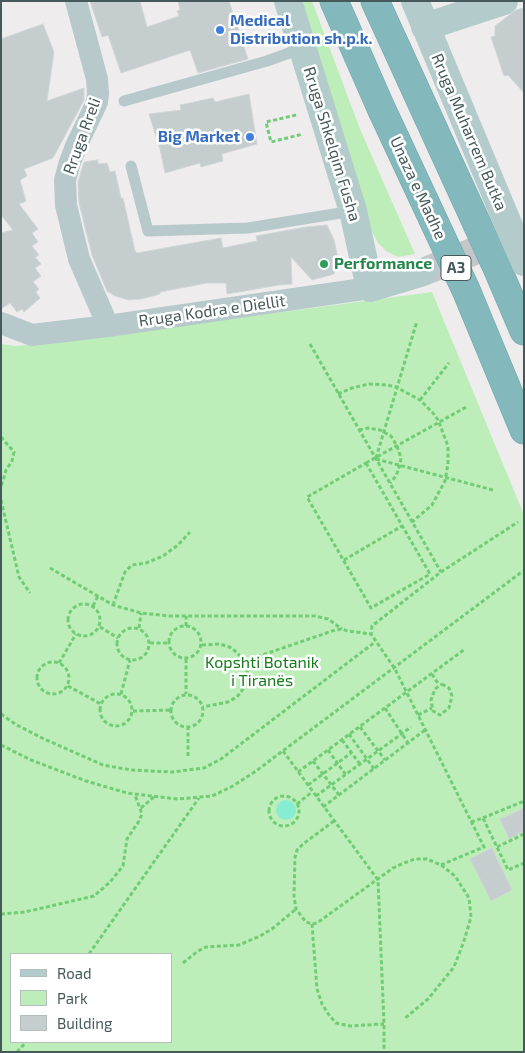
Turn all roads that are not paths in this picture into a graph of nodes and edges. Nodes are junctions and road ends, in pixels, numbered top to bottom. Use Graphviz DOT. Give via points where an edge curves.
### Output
graph roads {
  1 [pos="76,1"];
  2 [pos="288,1"];
  3 [pos="334,1"];
  4 [pos="375,1"];
  5 [pos="415,1"];
  6 [pos="504,1"];
  7 [pos="425,26"];
  8 [pos="303,48"];
  9 [pos="124,101"];
  10 [pos="131,166"];
  11 [pos="353,211"];
  12 [pos="512,236"];
  13 [pos="524,262"];
  14 [pos="423,272"];
  15 [pos="370,288"];
  16 [pos="2,323"];
  17 [pos="108,326"];
  18 [pos="524,331"];
  19 [pos="524,430"];
  1 -- 17 [label="street, Rruga Rreli" via="98,93 70,162 65,180 66,205 79,259"];
  2 -- 8 [label="main road, Rruga Shkelqim Fusha"];
  3 -- 19 [label="highway, Unaza e Madhe / A3" via="466,290"];
  4 -- 18 [label="highway, A3"];
  5 -- 7 [label="main road, Rruga Muharrem Butka"];
  6 -- 7 [label="main road"];
  7 -- 12 [label="main road, Rruga Muharrem Butka"];
  8 -- 9 [label="lane" via="268,61"];
  8 -- 11 [label="main road, Rruga Shkelqim Fusha"];
  10 -- 11 [label="lane" via="148,231 248,228"];
  11 -- 15 [label="main road, Rruga Shkelqim Fusha"];
  12 -- 13 [label="main road, Rruga Muharrem Butka"];
  14 -- 15 [label="main road, Rruga Kodra e Diellit"];
  15 -- 17 [label="street, Rruga Kodra e Diellit"];
  16 -- 17 [label="street, Rruga Kodra e Diellit" via="32,335"];
}
